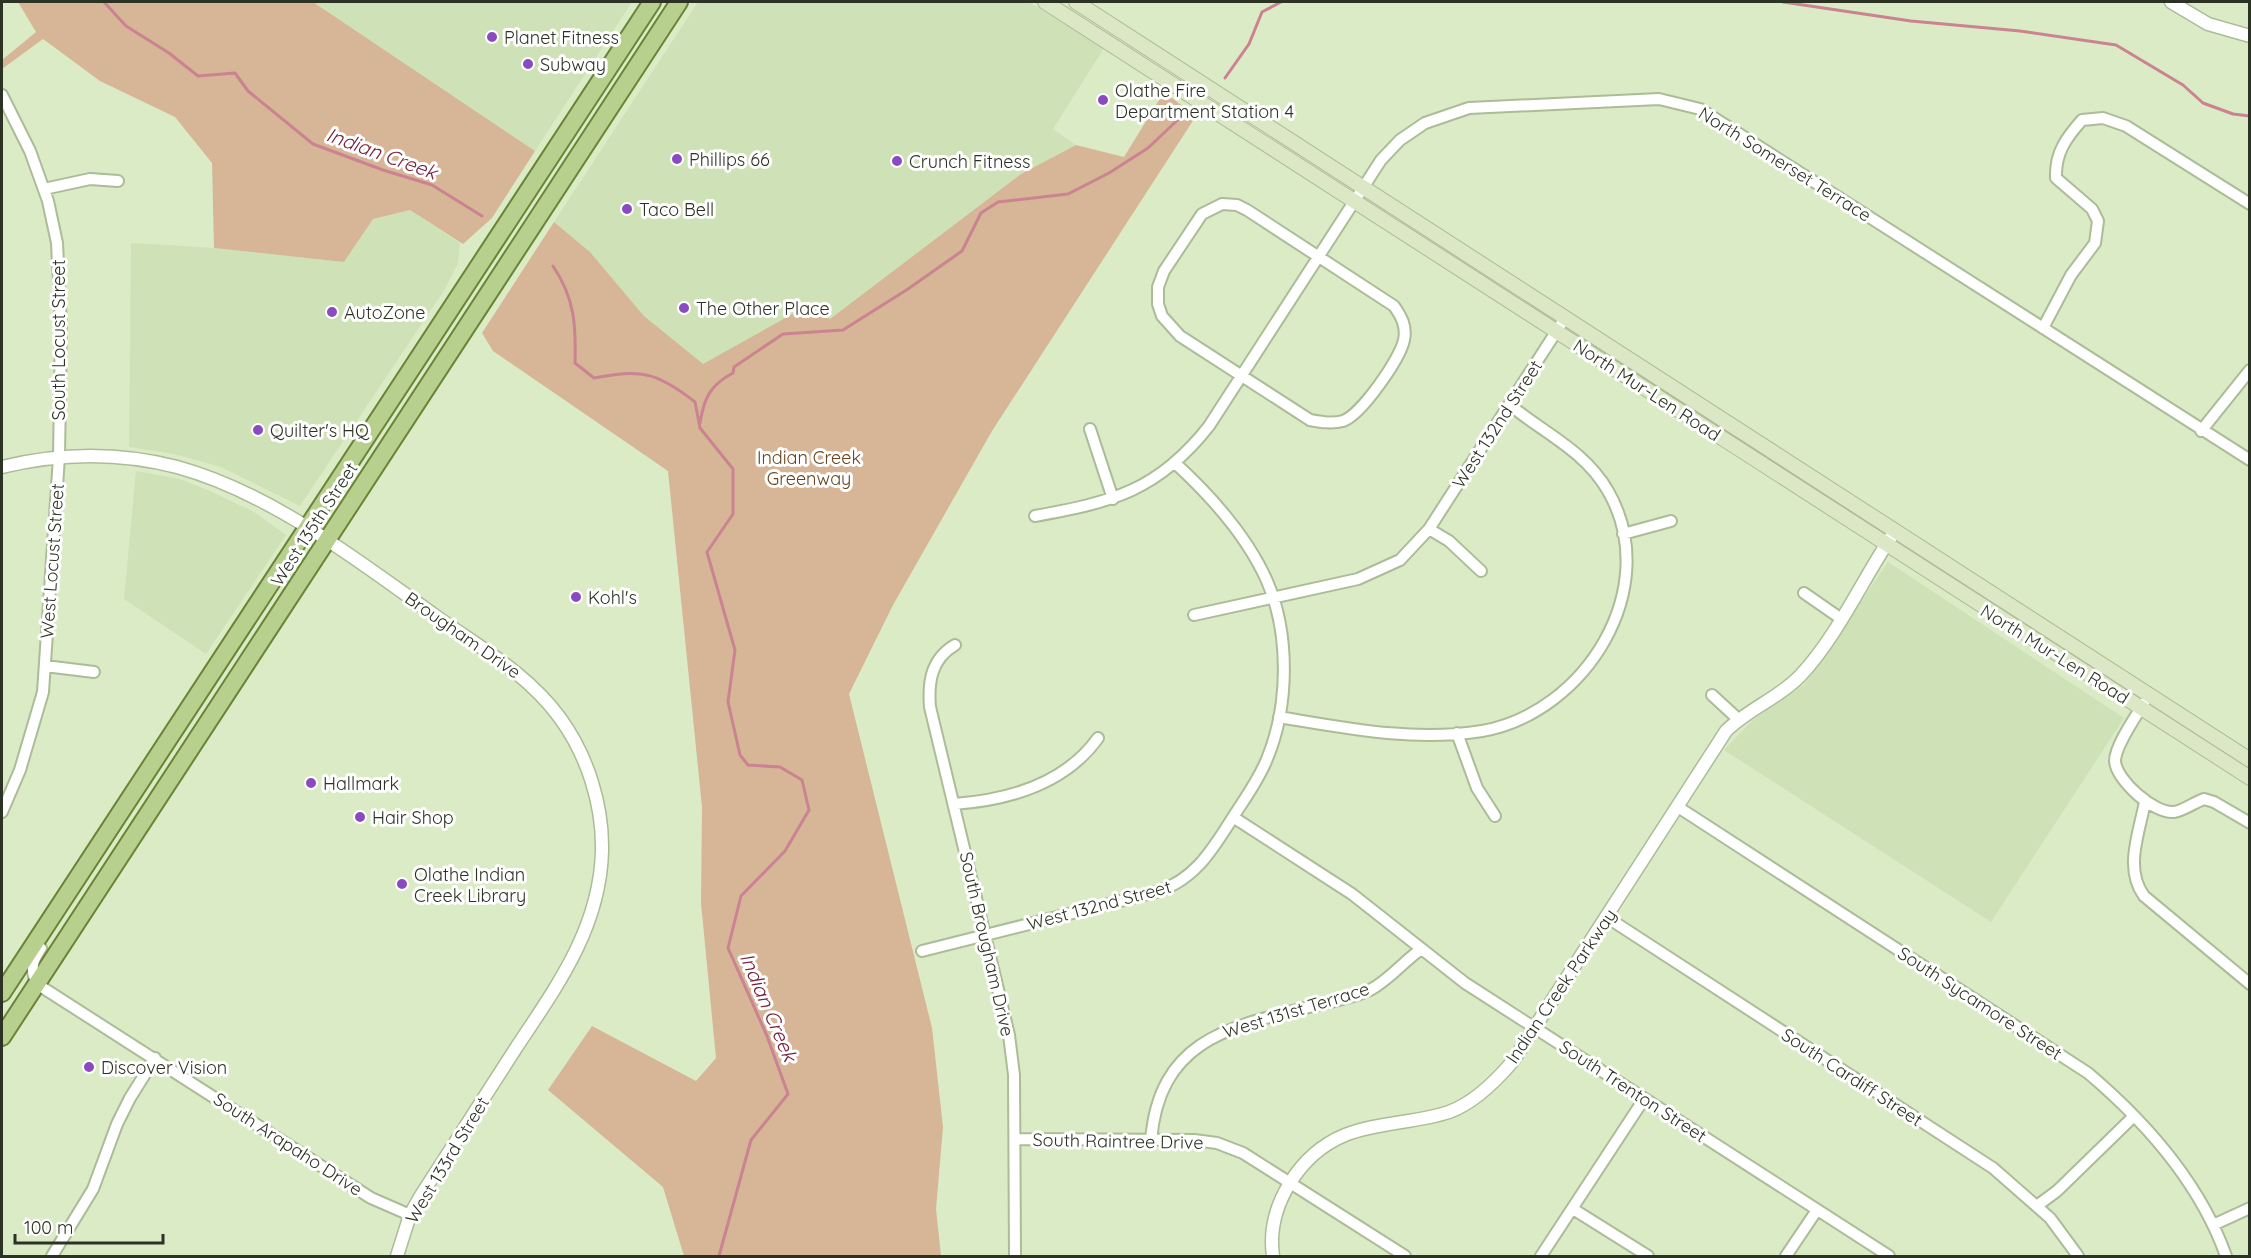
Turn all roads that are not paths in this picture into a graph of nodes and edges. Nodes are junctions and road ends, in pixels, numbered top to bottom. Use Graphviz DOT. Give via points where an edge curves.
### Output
graph roads {
  1 [pos="652,2"];
  2 [pos="679,2"];
  3 [pos="1045,2"];
  4 [pos="1076,2"];
  5 [pos="2171,2"];
  6 [pos="2250,36"];
  7 [pos="2,95"];
  8 [pos="5,111"];
  9 [pos="118,181"];
  10 [pos="1362,187"];
  11 [pos="44,189"];
  12 [pos="1354,200"];
  13 [pos="2250,204"];
  14 [pos="1318,256"];
  15 [pos="1565,318"];
  16 [pos="2043,328"];
  17 [pos="1557,332"];
  18 [pos="2250,370"];
  19 [pos="1241,375"];
  20 [pos="1510,405"];
  21 [pos="1090,429"];
  22 [pos="2201,431"];
  23 [pos="59,457"];
  24 [pos="2250,460"];
  25 [pos="1175,463"];
  26 [pos="2,467"];
  27 [pos="1113,499"];
  28 [pos="1035,516"];
  29 [pos="1671,521"];
  30 [pos="307,529"];
  31 [pos="1430,529"];
  32 [pos="1896,530"];
  33 [pos="1623,534"];
  34 [pos="326,540"];
  35 [pos="1886,546"];
  36 [pos="1481,571"];
  37 [pos="1804,593"];
  38 [pos="1272,599"];
  39 [pos="1194,615"];
  40 [pos="1840,618"];
  41 [pos="955,645"];
  42 [pos="45,666"];
  43 [pos="94,672"];
  44 [pos="1712,695"];
  45 [pos="2149,695"];
  46 [pos="2141,708"];
  47 [pos="1279,717"];
  48 [pos="1738,719"];
  49 [pos="1457,733"];
  50 [pos="1098,738"];
  51 [pos="2250,760"];
  52 [pos="2250,778"];
  53 [pos="2145,802"];
  54 [pos="954,804"];
  55 [pos="1678,807"];
  56 [pos="2,812"];
  57 [pos="1495,816"];
  58 [pos="1233,817"];
  59 [pos="2250,823"];
  60 [pos="84,867"];
  61 [pos="1608,918"];
  62 [pos="986,935"];
  63 [pos="1420,950"];
  64 [pos="922,951"];
  65 [pos="37,984"];
  66 [pos="2250,984"];
  67 [pos="2,993"];
  68 [pos="1535,1028"];
  69 [pos="2,1037"];
  70 [pos="155,1058"];
  71 [pos="505,1066"];
  72 [pos="1644,1099"];
  73 [pos="2134,1116"];
  74 [pos="1016,1140"];
  75 [pos="1151,1140"];
  76 [pos="1291,1183"];
  77 [pos="2038,1205"];
  78 [pos="2250,1208"];
  79 [pos="1573,1209"];
  80 [pos="1817,1210"];
  81 [pos="410,1215"];
  82 [pos="2213,1225"];
  83 [pos="52,1257"];
  84 [pos="397,1257"];
  85 [pos="1015,1257"];
  86 [pos="1273,1257"];
  87 [pos="1405,1257"];
  88 [pos="1541,1257"];
  89 [pos="1647,1257"];
  90 [pos="1786,1257"];
  91 [pos="1889,1257"];
  92 [pos="2078,1257"];
  93 [pos="2226,1257"];
  1 -- 30 [label="main road, West 135th Street"];
  2 -- 34 [label="main road, West 135th Street"];
  3 -- 12 [label="main road, North Mur-Len Road"];
  4 -- 10 [label="main road, North Mur-Len Road"];
  5 -- 6 [label="street" via="2208,24"];
  7 -- 8 [label="street, South Locust Street"];
  8 -- 11 [label="street, South Locust Street" via="30,151"];
  9 -- 11 [label="street" via="90,179"];
  10 -- 12 [label="street, North Somerset Terrace"];
  10 -- 15 [label="main road, North Mur-Len Road"];
  10 -- 16 [label="street, North Somerset Terrace" via="1400,140 1425,123 1454,111 1498,105 1673,101 1700,109 1722,122"];
  11 -- 23 [label="street, South Locust Street" via="57,243 61,289"];
  12 -- 14 [label="street"];
  12 -- 17 [label="main road, North Mur-Len Road"];
  13 -- 16 [label="street" via="2126,126 2103,118 2082,120 2066,137 2055,160 2056,178 2098,220 2095,243 2071,275"];
  14 -- 19 [label="street"];
  14 -- 19 [label="street" via="1394,306 1402,318 1404,340 1393,361 1354,415 1327,423 1310,420"];
  14 -- 19 [label="street" via="1252,213 1236,205 1222,204 1202,214 1164,272 1158,287 1158,304 1171,330"];
  15 -- 17 [label="street, West 132nd Street"];
  15 -- 32 [label="main road, North Mur-Len Road"];
  16 -- 22 [label="street, North Somerset Terrace"];
  17 -- 20 [label="street, West 132nd Street"];
  17 -- 35 [label="main road, North Mur-Len Road"];
  18 -- 22 [label="street"];
  19 -- 25 [label="street" via="1209,426"];
  20 -- 31 [label="street, West 132nd Street"];
  20 -- 33 [label="street" via="1587,463 1614,503"];
  21 -- 27 [label="street"];
  22 -- 24 [label="street, North Somerset Terrace"];
  23 -- 26 [label="street, Brougham Drive"];
  23 -- 30 [label="street, Brougham Drive" via="108,456 177,467 221,482"];
  23 -- 42 [label="street, West Locust Street"];
  25 -- 27 [label="street" via="1143,486"];
  25 -- 38 [label="street" via="1204,490 1248,548"];
  27 -- 28 [label="street"];
  29 -- 33 [label="street"];
  30 -- 34 [label="street, Brougham Drive"];
  30 -- 60 [label="main road, West 135th Street"];
  31 -- 36 [label="street"];
  31 -- 38 [label="street, West 132nd Street" via="1392,566 1358,579"];
  32 -- 35 [label="street, Indian Creek Parkway"];
  32 -- 45 [label="main road, North Mur-Len Road"];
  33 -- 49 [label="street" via="1626,566 1622,599 1611,630 1584,672 1522,720 1483,731"];
  34 -- 65 [label="main road, West 135th Street"];
  34 -- 71 [label="street, Brougham Drive" via="527,681 559,717 587,769 602,838 594,907 571,963"];
  35 -- 40 [label="street, Indian Creek Parkway"];
  35 -- 46 [label="main road, North Mur-Len Road"];
  37 -- 40 [label="street"];
  38 -- 39 [label="street, West 132nd Street"];
  38 -- 47 [label="street, West 132nd Street" via="1285,674"];
  40 -- 48 [label="street, Indian Creek Parkway" via="1801,675"];
  41 -- 54 [label="street, South Brougham Drive" via="942,652 935,664 929,695"];
  42 -- 43 [label="street"];
  42 -- 56 [label="street, West Locust Street" via="43,692 20,770"];
  44 -- 48 [label="street"];
  45 -- 46 [label="street"];
  45 -- 51 [label="main road, North Mur-Len Road"];
  46 -- 52 [label="main road, North Mur-Len Road"];
  46 -- 53 [label="street" via="2115,758 2116,769"];
  47 -- 49 [label="street" via="1368,732 1429,736"];
  47 -- 58 [label="street, West 132nd Street" via="1267,759"];
  48 -- 55 [label="street, Indian Creek Parkway" via="1726,731"];
  49 -- 57 [label="street" via="1477,788"];
  50 -- 54 [label="street" via="1073,766 1051,780 973,803"];
  53 -- 59 [label="street" via="2176,812 2204,798"];
  53 -- 66 [label="street" via="2135,852 2136,885 2153,904"];
  54 -- 62 [label="street, South Brougham Drive"];
  55 -- 61 [label="street, Indian Creek Parkway"];
  55 -- 73 [label="street, South Sycamore Street" via="2088,1073"];
  58 -- 62 [label="street, West 132nd Street" via="1200,865 1167,889"];
  58 -- 63 [label="street, South Trenton Street" via="1352,894"];
  60 -- 65 [label="street" via="78,891 34,959 31,972"];
  60 -- 67 [label="main road, West 135th Street"];
  61 -- 68 [label="street, Indian Creek Parkway"];
  61 -- 77 [label="street, South Cardiff Street" via="1994,1168"];
  62 -- 64 [label="street, West 132nd Street"];
  62 -- 74 [label="street, South Brougham Drive" via="1010,1035"];
  63 -- 68 [label="street, South Trenton Street"];
  63 -- 75 [label="street, West 131st Terrace" via="1369,990 1234,1027 1199,1044 1180,1062 1165,1085 1153,1117"];
  65 -- 69 [label="main road, West 135th Street"];
  65 -- 70 [label="street, South Arapaho Drive"];
  68 -- 72 [label="street, South Trenton Street"];
  68 -- 76 [label="street, Indian Creek Parkway" via="1496,1081 1467,1102 1449,1112 1346,1135 1318,1152"];
  70 -- 81 [label="street, South Arapaho Drive" via="371,1198"];
  70 -- 83 [label="street" via="117,1124 93,1189"];
  71 -- 81 [label="street, West 133rd Street"];
  72 -- 79 [label="street"];
  72 -- 80 [label="street, South Trenton Street"];
  73 -- 77 [label="street" via="2058,1191"];
  73 -- 82 [label="street, South Sycamore Street" via="2174,1162"];
  74 -- 75 [label="street, South Raintree Drive"];
  74 -- 85 [label="street, South Brougham Drive"];
  75 -- 76 [label="street, South Raintree Drive" via="1217,1143 1243,1153"];
  76 -- 86 [label="street, Indian Creek Parkway" via="1274,1219"];
  76 -- 87 [label="street, South Raintree Drive"];
  77 -- 92 [label="street, South Cardiff Street"];
  78 -- 82 [label="street"];
  79 -- 88 [label="street"];
  79 -- 89 [label="street"];
  80 -- 90 [label="street"];
  80 -- 91 [label="street, South Trenton Street"];
  81 -- 84 [label="street, West 133rd Street"];
  82 -- 93 [label="street, South Sycamore Street"];
}
